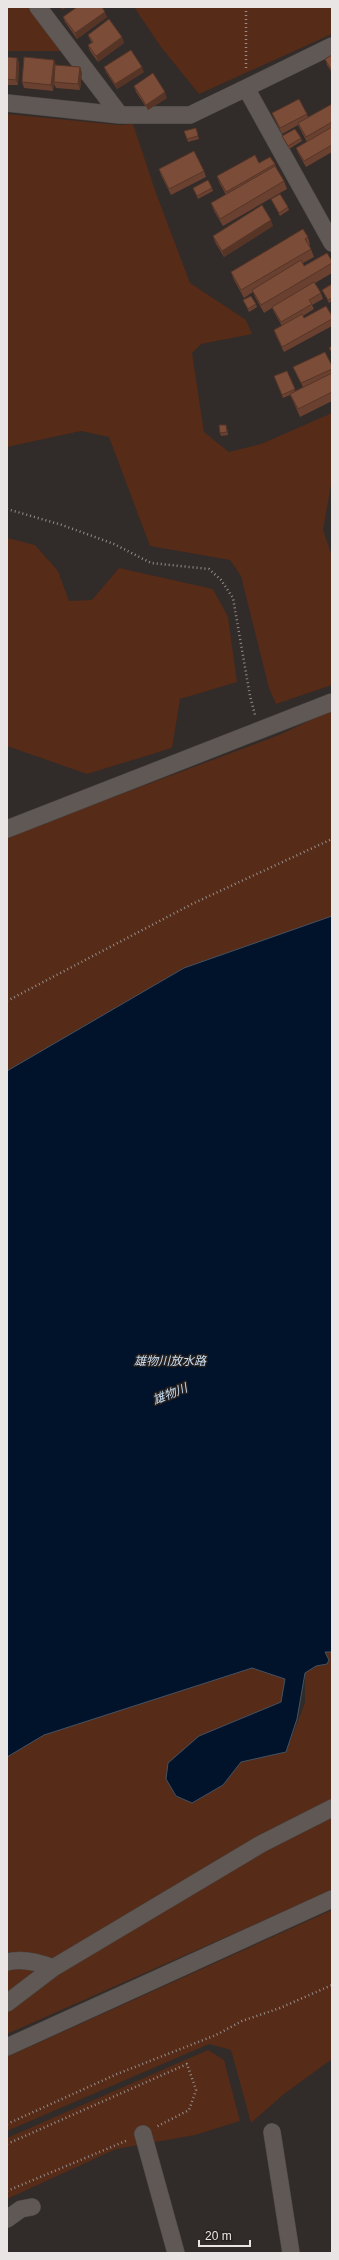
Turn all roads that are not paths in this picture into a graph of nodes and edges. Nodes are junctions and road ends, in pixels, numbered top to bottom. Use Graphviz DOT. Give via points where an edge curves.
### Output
graph roads {
  1 [pos="38,7"];
  2 [pos="332,46"];
  3 [pos="246,88"];
  4 [pos="7,103"];
  5 [pos="120,115"];
  6 [pos="332,243"];
  7 [pos="332,702"];
  8 [pos="7,829"];
  9 [pos="332,1808"];
  10 [pos="332,1899"];
  11 [pos="7,1962"];
  12 [pos="53,1968"];
  13 [pos="7,2003"];
  14 [pos="7,2047"];
  15 [pos="272,2132"];
  16 [pos="143,2134"];
  17 [pos="32,2206"];
  18 [pos="7,2219"];
  19 [pos="176,2253"];
  20 [pos="291,2253"];
  1 -- 5 [label="street"];
  2 -- 3 [label="street"];
  3 -- 5 [label="street" via="190,115"];
  3 -- 6 [label="street"];
  4 -- 5 [label="street"];
  7 -- 8 [label="street"];
  9 -- 12 [label="street" via="261,1844"];
  10 -- 14 [label="street"];
  11 -- 12 [label="street" via="36,1962"];
  12 -- 13 [label="street"];
  15 -- 20 [label="street"];
  16 -- 19 [label="street"];
  17 -- 18 [label="street" via="21,2209"];
}
